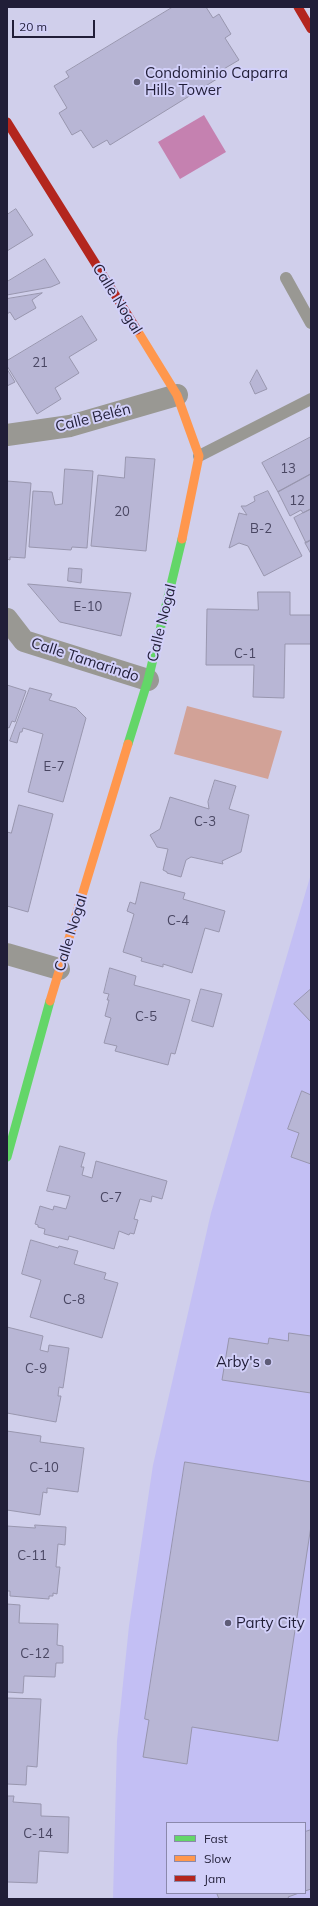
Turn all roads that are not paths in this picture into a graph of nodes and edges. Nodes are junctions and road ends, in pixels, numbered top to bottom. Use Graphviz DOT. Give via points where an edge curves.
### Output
graph roads {
  1 [pos="298,7"];
  2 [pos="311,29"];
  3 [pos="7,122"];
  4 [pos="286,278"];
  5 [pos="311,323"];
  6 [pos="177,395"];
  7 [pos="311,399"];
  8 [pos="7,436"];
  9 [pos="199,456"];
  10 [pos="7,619"];
  11 [pos="148,680"];
  12 [pos="7,954"];
  13 [pos="59,969"];
  14 [pos="7,1157"];
  1 -- 2 [label="main road"];
  3 -- 6 [label="main road, Calle Nogal"];
  4 -- 5 [label="lane"];
  6 -- 8 [label="street, Calle Belén" via="70,426"];
  6 -- 9 [label="main road, Calle Nogal"];
  7 -- 9 [label="lane"];
  9 -- 11 [label="main road, Calle Nogal"];
  10 -- 11 [label="street, Calle Tamarindo" via="24,641"];
  11 -- 13 [label="main road, Calle Nogal"];
  12 -- 13 [label="street"];
  13 -- 14 [label="main road, Calle Nogal"];
}
